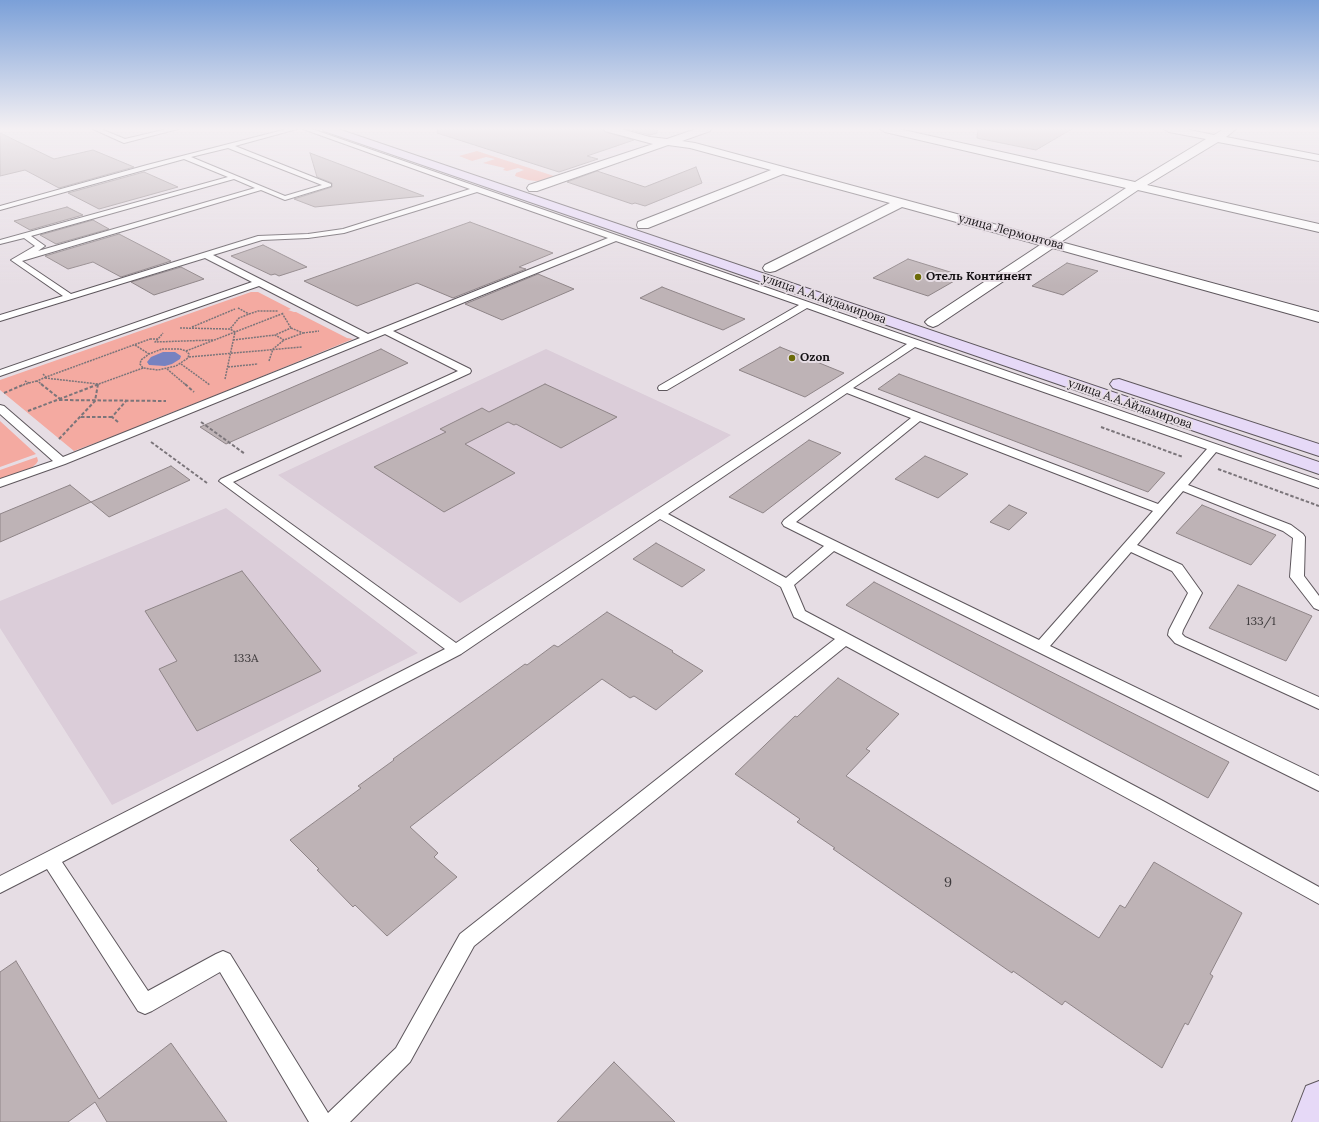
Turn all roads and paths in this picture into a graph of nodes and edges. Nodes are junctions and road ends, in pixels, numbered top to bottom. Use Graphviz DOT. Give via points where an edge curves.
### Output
graph roads {
  1 [pos="97,181"];
  2 [pos="218,181"];
  3 [pos="245,181"];
  4 [pos="317,181"];
  5 [pos="456,181"];
  6 [pos="481,181"];
  7 [pos="513,181"];
  8 [pos="552,181"];
  9 [pos="753,181"];
  10 [pos="825,181"];
  11 [pos="1116,181"];
  12 [pos="1145,181"];
  13 [pos="1137,186"];
  14 [pos="262,188"];
  15 [pos="533,188"];
  16 [pos="478,189"];
  17 [pos="902,202"];
  18 [pos="0,208"];
  19 [pos="643,225"];
  20 [pos="1319,228"];
  21 [pos="25,235"];
  22 [pos="615,238"];
  23 [pos="0,242"];
  24 [pos="1052,243"];
  25 [pos="206,255"];
  26 [pos="15,260"];
  27 [pos="770,268"];
  28 [pos="258,283"];
  29 [pos="70,297"];
  30 [pos="806,305"];
  31 [pos="238,308"];
  32 [pos="249,314"];
  33 [pos="282,314"];
  34 [pos="1319,317"];
  35 [pos="0,318"];
  36 [pos="933,322"];
  37 [pos="176,328"];
  38 [pos="291,328"];
  39 [pos="230,329"];
  40 [pos="385,331"];
  41 [pos="235,332"];
  42 [pos="164,333"];
  43 [pos="275,335"];
  44 [pos="368,338"];
  45 [pos="150,339"];
  46 [pos="158,339"];
  47 [pos="215,339"];
  48 [pos="233,340"];
  49 [pos="284,340"];
  50 [pos="130,342"];
  51 [pos="914,343"];
  52 [pos="303,346"];
  53 [pos="273,349"];
  54 [pos="186,351"];
  55 [pos="231,353"];
  56 [pos="148,354"];
  57 [pos="1032,355"];
  58 [pos="189,357"];
  59 [pos="268,363"];
  60 [pos="181,364"];
  61 [pos="262,364"];
  62 [pos="228,367"];
  63 [pos="142,368"];
  64 [pos="166,369"];
  65 [pos="0,373"];
  66 [pos="24,380"];
  67 [pos="37,380"];
  68 [pos="1107,380"];
  69 [pos="29,383"];
  70 [pos="98,384"];
  71 [pos="224,385"];
  72 [pos="215,388"];
  73 [pos="663,388"];
  74 [pos="846,389"];
  75 [pos="0,394"];
  76 [pos="197,395"];
  77 [pos="61,399"];
  78 [pos="57,400"];
  79 [pos="95,401"];
  80 [pos="126,401"];
  81 [pos="174,401"];
  82 [pos="0,408"];
  83 [pos="22,414"];
  84 [pos="81,417"];
  85 [pos="112,417"];
  86 [pos="919,417"];
  87 [pos="196,419"];
  88 [pos="121,425"];
  89 [pos="148,439"];
  90 [pos="54,442"];
  91 [pos="1214,448"];
  92 [pos="1319,450"];
  93 [pos="61,462"];
  94 [pos="1200,463"];
  95 [pos="260,464"];
  96 [pos="1319,468"];
  97 [pos="0,483"];
  98 [pos="1319,484"];
  99 [pos="210,485"];
  100 [pos="1180,486"];
  101 [pos="1319,506"];
  102 [pos="1159,509"];
  103 [pos="659,514"];
  104 [pos="833,545"];
  105 [pos="1128,546"];
  106 [pos="787,584"];
  107 [pos="1319,605"];
  108 [pos="845,639"];
  109 [pos="1041,647"];
  110 [pos="456,650"];
  111 [pos="1319,703"];
  112 [pos="1319,784"];
  113 [pos="50,859"];
  114 [pos="0,885"];
  115 [pos="1319,896"];
  116 [pos="1319,1099"];
  117 [pos="321,1122"];
  118 [pos="334,1122"];
  119 [pos="1311,1122"];
  1 -- 18 [label="lane"];
  2 -- 21 [label="lane"];
  3 -- 14 [label="lane"];
  4 -- 14 [label="lane" via="329,186 285,198"];
  5 -- 16 [label="lane"];
  6 -- 96 [label="main road, улица А.А.Айдамирова"];
  7 -- 15 [label="main road, улица А.А.Айдамирова"];
  8 -- 15 [label="street"];
  9 -- 19 [label="street"];
  10 -- 17 [label="street, улица Лермонтова"];
  11 -- 13 [label="street"];
  12 -- 13 [label="street"];
  13 -- 20 [label="street"];
  13 -- 24 [label="street"];
  14 -- 26 [label="lane"];
  15 -- 19 [label="main road, улица А.А.Айдамирова"];
  16 -- 22 [label="lane"];
  16 -- 25 [label="lane" via="344,231 261,238"];
  17 -- 24 [label="street, улица Лермонтова"];
  17 -- 27 [label="street"];
  19 -- 27 [label="main road, улица А.А.Айдамирова"];
  21 -- 23 [label="lane"];
  21 -- 26 [label="lane" via="41,246"];
  22 -- 30 [label="lane"];
  22 -- 40 [label="lane"];
  24 -- 34 [label="street, улица Лермонтова"];
  24 -- 36 [label="street"];
  25 -- 28 [label="lane"];
  25 -- 29 [label="lane"];
  26 -- 29 [label="lane"];
  27 -- 36 [label="main road, улица А.А.Айдамирова"];
  28 -- 44 [label="lane"];
  28 -- 65 [label="lane"];
  29 -- 35 [label="lane"];
  30 -- 51 [label="lane"];
  30 -- 73 [label="lane"];
  31 -- 32 [label="path"];
  32 -- 33 [label="path" via="258,311 289,311"];
  32 -- 39 [label="path" via="240,318"];
  33 -- 38 [label="path"];
  33 -- 41 [label="path"];
  36 -- 57 [label="main road, улица А.А.Айдамирова"];
  37 -- 39 [label="path"];
  38 -- 43 [label="path"];
  38 -- 49 [label="path" via="304,333"];
  39 -- 41 [label="path"];
  40 -- 44 [label="lane"];
  40 -- 95 [label="lane" via="466,371"];
  41 -- 47 [label="path"];
  41 -- 48 [label="path"];
  42 -- 46 [label="path"];
  43 -- 48 [label="path"];
  43 -- 49 [label="path"];
  44 -- 93 [label="lane"];
  45 -- 46 [label="path"];
  46 -- 47 [label="path" via="155,342"];
  47 -- 54 [label="path"];
  48 -- 55 [label="path"];
  49 -- 53 [label="path"];
  50 -- 56 [label="path"];
  51 -- 74 [label="lane"];
  51 -- 91 [label="lane"];
  52 -- 53 [label="path"];
  53 -- 55 [label="path"];
  53 -- 59 [label="path"];
  54 -- 56 [label="path" via="171,348"];
  54 -- 58 [label="path"];
  55 -- 58 [label="path"];
  55 -- 62 [label="path"];
  56 -- 63 [label="path" via="141,360"];
  58 -- 60 [label="path"];
  60 -- 64 [label="path"];
  60 -- 72 [label="path"];
  61 -- 62 [label="path"];
  62 -- 71 [label="path"];
  63 -- 64 [label="path"];
  63 -- 70 [label="path"];
  64 -- 76 [label="path"];
  66 -- 69 [label="path"];
  67 -- 69 [label="path"];
  67 -- 70 [label="path" via="45,377"];
  67 -- 77 [label="path"];
  68 -- 92 [label="main road, улица А.А.Айдамирова"];
  69 -- 75 [label="path"];
  70 -- 77 [label="path"];
  70 -- 79 [label="path"];
  74 -- 86 [label="lane"];
  74 -- 103 [label="lane"];
  77 -- 78 [label="path"];
  78 -- 79 [label="path"];
  78 -- 83 [label="path"];
  79 -- 80 [label="path"];
  79 -- 84 [label="path"];
  80 -- 81 [label="path"];
  80 -- 85 [label="path"];
  82 -- 93 [label="lane"];
  84 -- 85 [label="path"];
  84 -- 90 [label="path"];
  85 -- 88 [label="path"];
  86 -- 102 [label="lane"];
  86 -- 104 [label="lane" via="788,523"];
  87 -- 95 [label="path"];
  89 -- 99 [label="path"];
  91 -- 94 [label="lane"];
  91 -- 98 [label="lane"];
  93 -- 97 [label="lane"];
  94 -- 100 [label="lane"];
  94 -- 101 [label="path"];
  95 -- 110 [label="lane" via="225,481"];
  100 -- 102 [label="lane"];
  100 -- 107 [label="lane" via="1287,528 1299,537 1297,577"];
  102 -- 105 [label="lane"];
  103 -- 106 [label="lane"];
  103 -- 110 [label="lane"];
  104 -- 106 [label="lane"];
  104 -- 109 [label="lane"];
  105 -- 109 [label="lane"];
  105 -- 111 [label="lane" via="1177,568 1195,593 1176,630 1175,635 1180,640"];
  106 -- 108 [label="lane" via="799,614"];
  108 -- 115 [label="lane"];
  108 -- 118 [label="lane" via="467,940 403,1055"];
  109 -- 112 [label="lane"];
  110 -- 113 [label="lane"];
  113 -- 114 [label="lane"];
  113 -- 117 [label="lane" via="145,1004 223,960"];
  116 -- 119 [label="main road"];
}
